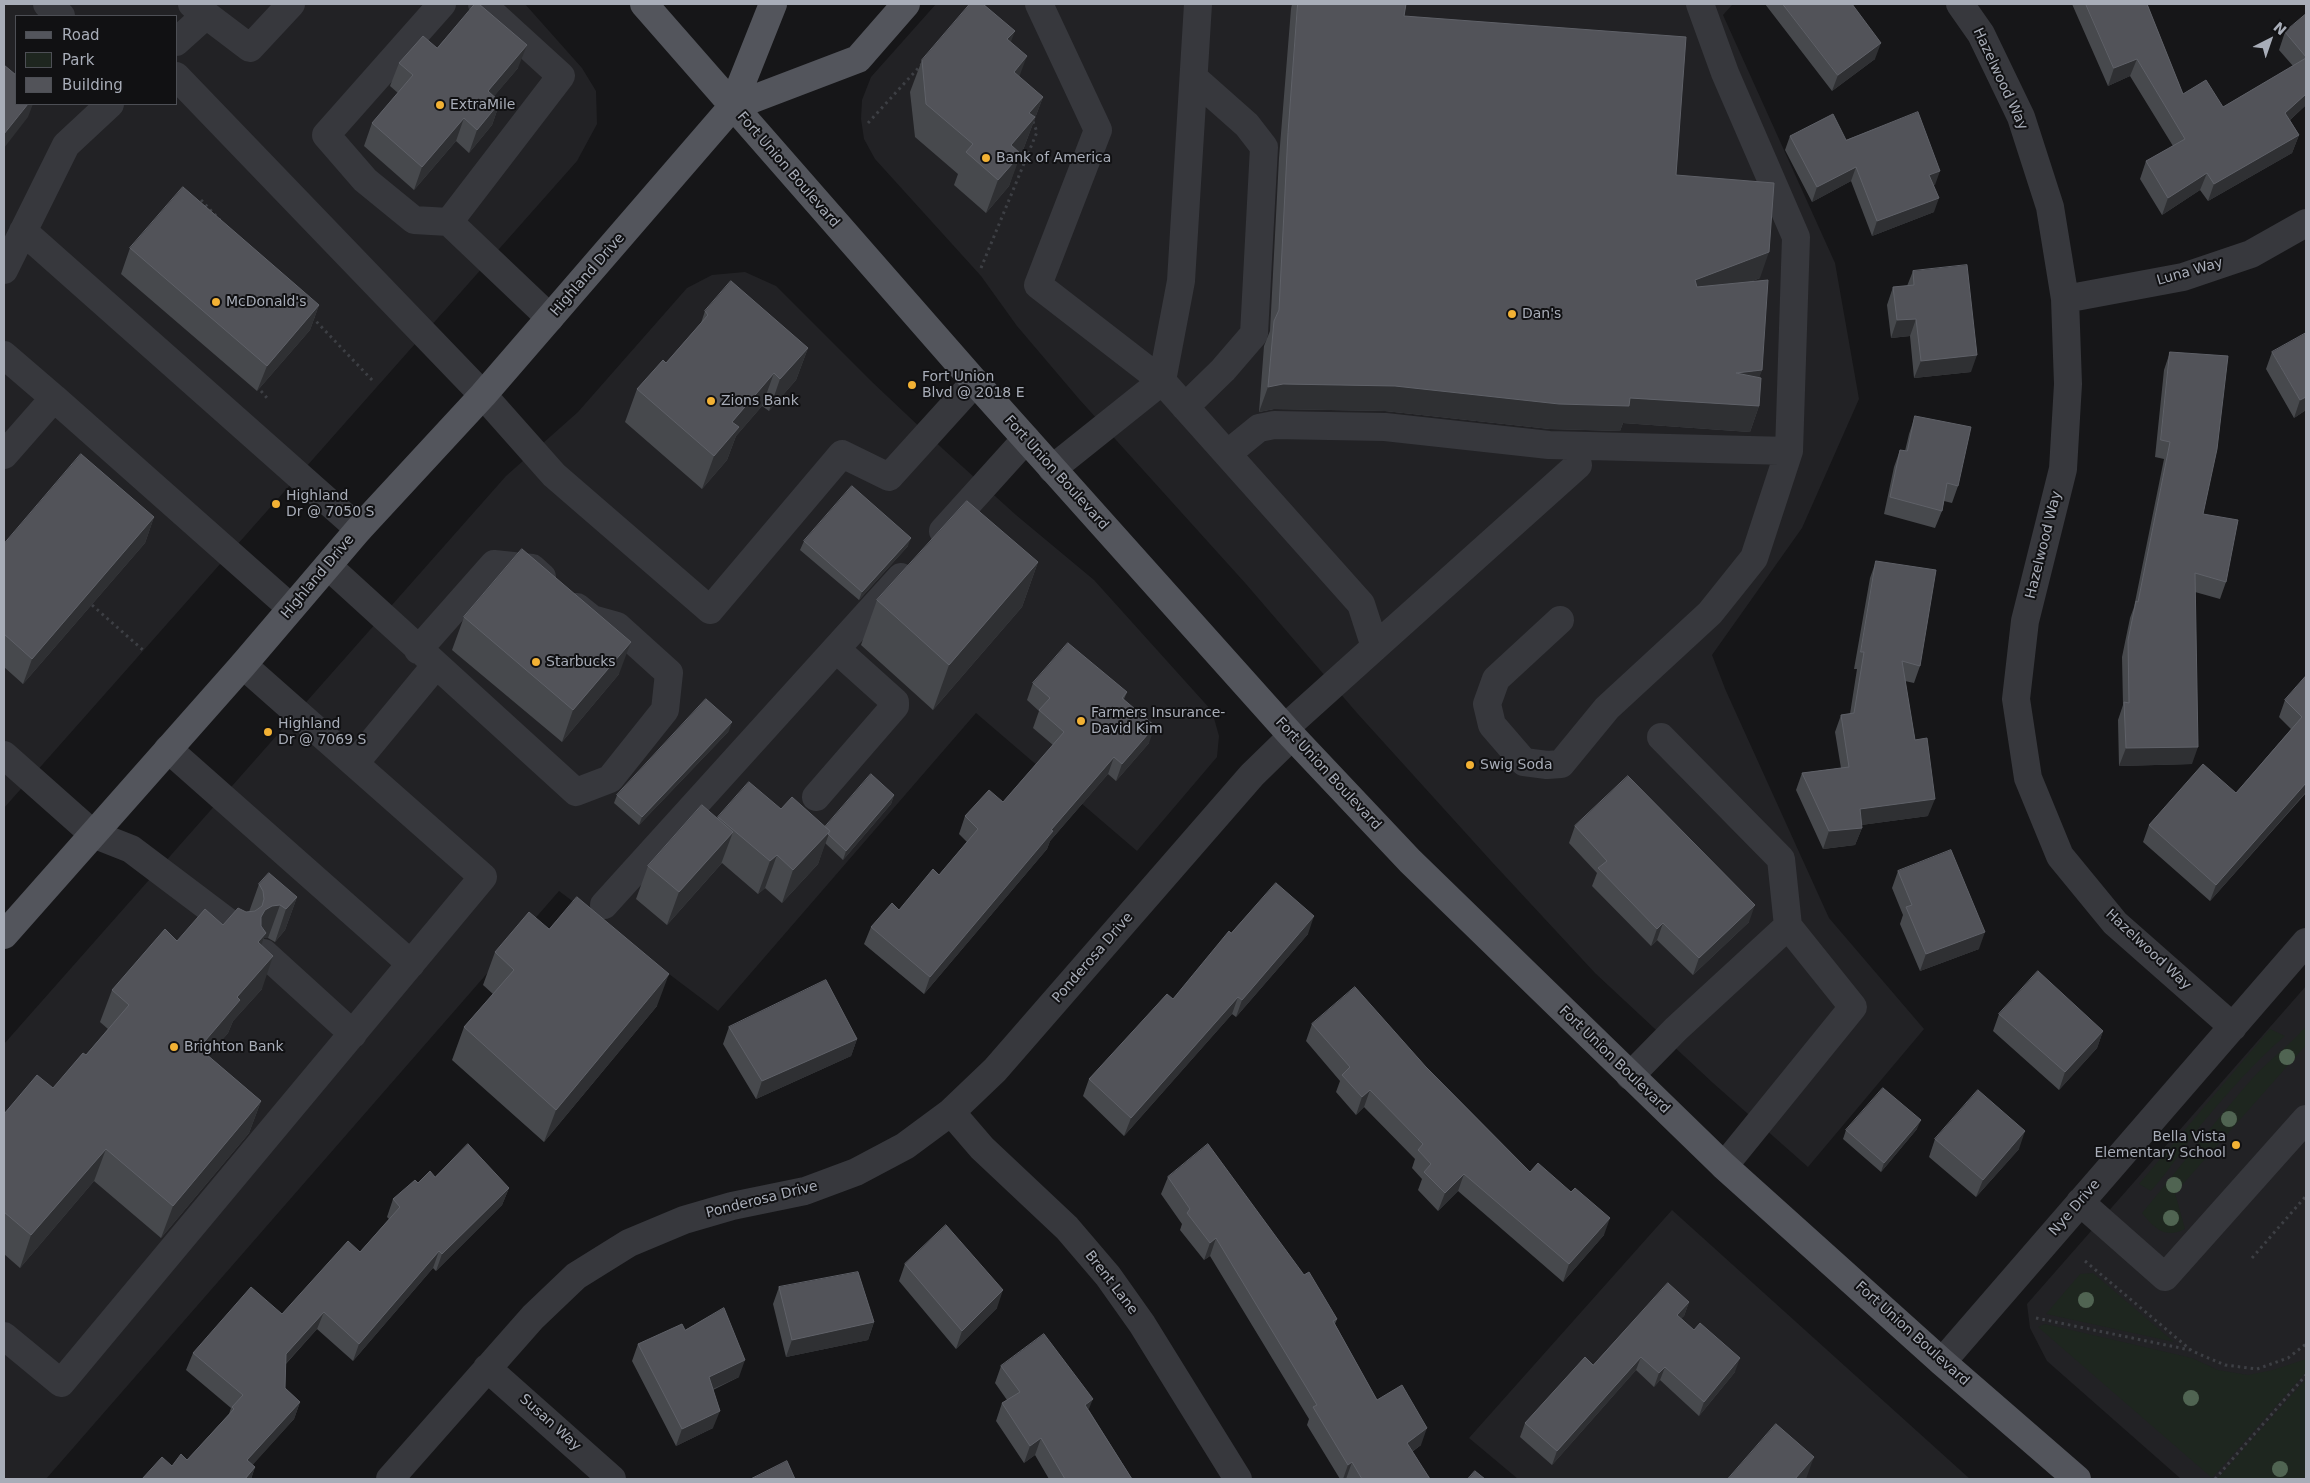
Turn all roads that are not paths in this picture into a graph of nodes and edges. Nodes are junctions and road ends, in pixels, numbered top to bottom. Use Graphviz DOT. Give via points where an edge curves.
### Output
graph roads {
  1 [pos="47,4"];
  2 [pos="291,4"];
  3 [pos="442,4"];
  4 [pos="482,4"];
  5 [pos="644,4"];
  6 [pos="773,4"];
  7 [pos="906,4"];
  8 [pos="1039,4"];
  9 [pos="1198,4"];
  10 [pos="1700,4"];
  11 [pos="1960,4"];
  12 [pos="199,9"];
  13 [pos="60,15"];
  14 [pos="178,39"];
  15 [pos="178,78"];
  16 [pos="1194,78"];
  17 [pos="109,105"];
  18 [pos="732,107"];
  19 [pos="449,222"];
  20 [pos="2306,223"];
  21 [pos="23,231"];
  22 [pos="4,270"];
  23 [pos="2065,299"];
  24 [pos="550,318"];
  25 [pos="4,355"];
  26 [pos="1162,381"];
  27 [pos="975,382"];
  28 [pos="482,394"];
  29 [pos="54,398"];
  30 [pos="1185,407"];
  31 [pos="1026,439"];
  32 [pos="1788,451"];
  33 [pos="1227,454"];
  34 [pos="4,456"];
  35 [pos="1578,465"];
  36 [pos="1052,469"];
  37 [pos="359,529"];
  38 [pos="328,566"];
  39 [pos="291,608"];
  40 [pos="1560,620"];
  41 [pos="1375,647"];
  42 [pos="836,649"];
  43 [pos="427,657"];
  44 [pos="243,665"];
  45 [pos="1288,732"];
  46 [pos="1661,737"];
  47 [pos="168,749"];
  48 [pos="4,755"];
  49 [pos="355,763"];
  50 [pos="816,797"];
  51 [pos="93,834"];
  52 [pos="604,905"];
  53 [pos="1788,926"];
  54 [pos="237,929"];
  55 [pos="4,935"];
  56 [pos="2306,942"];
  57 [pos="264,953"];
  58 [pos="411,964"];
  59 [pos="2233,1027"];
  60 [pos="353,1034"];
  61 [pos="1630,1076"];
  62 [pos="951,1112"];
  63 [pos="2306,1119"];
  64 [pos="1724,1166"];
  65 [pos="2080,1202"];
  66 [pos="4,1336"];
  67 [pos="1942,1362"];
  68 [pos="487,1368"];
  69 [pos="390,1479"];
  70 [pos="612,1479"];
  71 [pos="1238,1479"];
  72 [pos="2077,1479"];
  1 -- 13 [label="street"];
  2 -- 12 [label="street" via="250,48"];
  3 -- 19 [label="street" via="326,135 365,180 414,220"];
  4 -- 19 [label="street" via="561,76"];
  5 -- 18 [label="main road, Fort Union Boulevard"];
  6 -- 18 [label="main road, Highland Drive"];
  7 -- 18 [label="main road, Highland Drive" via="858,59"];
  8 -- 26 [label="street" via="1098,130 1038,285"];
  9 -- 16 [label="street"];
  10 -- 32 [label="street" via="1725,74 1796,237"];
  11 -- 23 [label="street, Hazelwood Way" via="1981,34 2021,117 2050,206"];
  12 -- 14 [label="street"];
  15 -- 28 [label="street"];
  16 -- 26 [label="street" via="1181,281"];
  16 -- 30 [label="street" via="1247,125 1264,147 1254,334"];
  17 -- 21 [label="street" via="66,145"];
  18 -- 24 [label="main road, Highland Drive"];
  18 -- 27 [label="main road, Fort Union Boulevard"];
  19 -- 24 [label="street"];
  20 -- 23 [label="street, Luna Way" via="2251,254 2183,277"];
  21 -- 22 [label="street"];
  21 -- 37 [label="street"];
  23 -- 59 [label="street, Hazelwood Way" via="2068,384 2063,470 2025,621 2016,699 2028,778 2060,856 2115,923"];
  24 -- 28 [label="main road, Highland Drive"];
  25 -- 29 [label="street"];
  26 -- 30 [label="street"];
  26 -- 36 [label="street"];
  27 -- 28 [label="street" via="889,477 842,454 710,610 554,475"];
  27 -- 31 [label="main road, Fort Union Boulevard"];
  28 -- 37 [label="main road, Highland Drive"];
  29 -- 34 [label="street"];
  29 -- 39 [label="street"];
  30 -- 33 [label="street"];
  31 -- 36 [label="main road, Fort Union Boulevard"];
  31 -- 42 [label="street"];
  32 -- 33 [label="street" via="1548,445 1385,427 1274,424 1259,428"];
  32 -- 40 [label="street" via="1754,558 1710,614 1607,708 1561,764 1524,762 1492,725 1487,704 1496,678"];
  33 -- 41 [label="street" via="1360,604"];
  35 -- 41 [label="street, Ponderosa Drive"];
  36 -- 45 [label="main road, Fort Union Boulevard"];
  37 -- 38 [label="main road, Highland Drive"];
  38 -- 39 [label="main road, Highland Drive"];
  38 -- 43 [label="street"];
  39 -- 44 [label="main road, Highland Drive"];
  41 -- 45 [label="street, Ponderosa Drive"];
  42 -- 50 [label="street" via="895,702 895,706"];
  42 -- 52 [label="street"];
  43 -- 43 [label="street" via="494,564 532,568 592,619 617,626 669,673 665,710 610,779 576,792"];
  43 -- 49 [label="street"];
  44 -- 47 [label="main road, Highland Drive"];
  44 -- 49 [label="street"];
  45 -- 61 [label="main road, Fort Union Boulevard" via="1410,861"];
  45 -- 62 [label="street, Ponderosa Drive" via="995,1070"];
  46 -- 53 [label="street" via="1781,859"];
  47 -- 51 [label="main road, Highland Drive"];
  47 -- 58 [label="street"];
  48 -- 51 [label="street"];
  49 -- 58 [label="street" via="482,877"];
  51 -- 54 [label="street" via="131,849"];
  51 -- 55 [label="main road, Highland Drive"];
  53 -- 61 [label="street"];
  53 -- 64 [label="street" via="1853,1007"];
  56 -- 59 [label="street, Nye Drive"];
  57 -- 60 [label="street"];
  58 -- 60 [label="street"];
  59 -- 65 [label="street, Nye Drive"];
  60 -- 66 [label="street" via="61,1383"];
  61 -- 64 [label="main road, Fort Union Boulevard"];
  62 -- 68 [label="street, Ponderosa Drive" via="905,1146 856,1172 805,1191 684,1220 629,1243 576,1276"];
  62 -- 71 [label="street, Brent Lane" via="982,1148 1067,1228 1108,1276 1142,1324"];
  63 -- 65 [label="street" via="2165,1277"];
  64 -- 67 [label="main road, Fort Union Boulevard"];
  65 -- 67 [label="street, Nye Drive"];
  67 -- 72 [label="main road, Fort Union Boulevard"];
  68 -- 69 [label="street, Ponderosa Drive"];
  68 -- 70 [label="street, Susan Way"];
}
